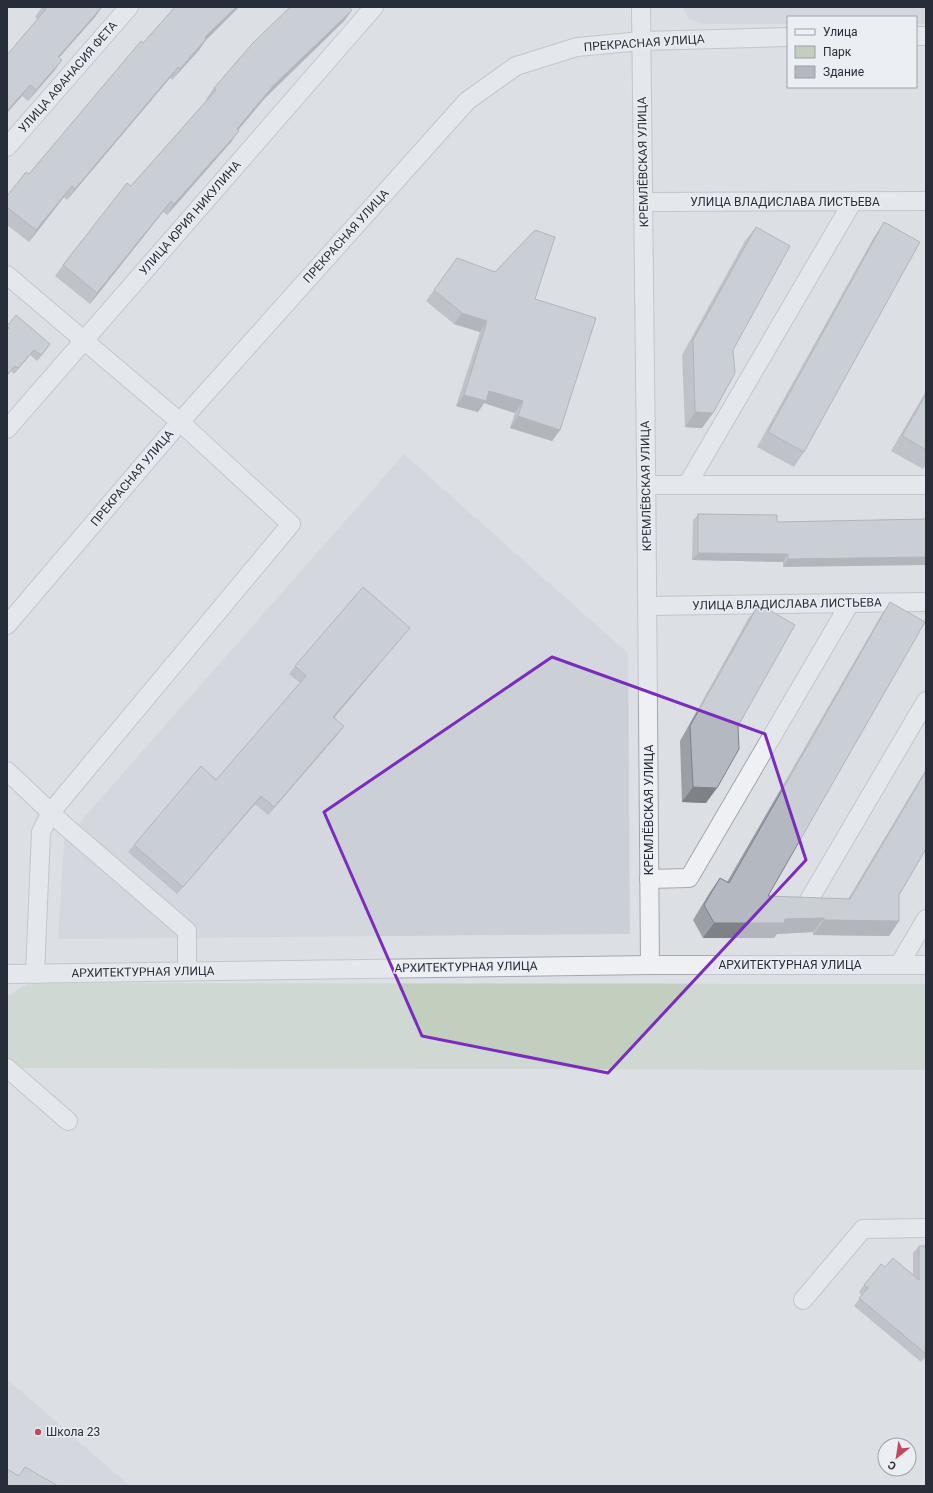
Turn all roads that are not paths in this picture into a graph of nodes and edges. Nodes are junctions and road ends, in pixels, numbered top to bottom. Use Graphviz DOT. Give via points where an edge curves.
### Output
graph roads {
  1 [pos="129,7"];
  2 [pos="374,7"];
  3 [pos="641,7"];
  4 [pos="787,37"];
  5 [pos="642,41"];
  6 [pos="7,147"];
  7 [pos="853,201"];
  8 [pos="926,201"];
  9 [pos="644,202"];
  10 [pos="7,275"];
  11 [pos="83,340"];
  12 [pos="180,422"];
  13 [pos="7,429"];
  14 [pos="646,485"];
  15 [pos="687,485"];
  16 [pos="926,485"];
  17 [pos="926,602"];
  18 [pos="850,603"];
  19 [pos="649,606"];
  20 [pos="7,625"];
  21 [pos="926,701"];
  22 [pos="7,771"];
  23 [pos="50,812"];
  24 [pos="649,880"];
  25 [pos="810,900"];
  26 [pos="926,919"];
  27 [pos="650,965"];
  28 [pos="899,965"];
  29 [pos="926,965"];
  30 [pos="187,970"];
  31 [pos="7,974"];
  32 [pos="35,974"];
  33 [pos="7,1068"];
  34 [pos="68,1121"];
  35 [pos="926,1228"];
  36 [pos="803,1300"];
  1 -- 6 [label="street, УЛИЦА АФАНАСИЯ ФЕТА"];
  2 -- 11 [label="street, УЛИЦА ЮРИЯ НИКУЛИНА"];
  3 -- 5 [label="street, КРЕМЛЁВСКАЯ УЛИЦА"];
  4 -- 5 [label="street, ПРЕКРАСНАЯ УЛИЦА"];
  5 -- 9 [label="street, КРЕМЛЁВСКАЯ УЛИЦА"];
  5 -- 12 [label="street, ПРЕКРАСНАЯ УЛИЦА" via="578,47 516,66 467,101"];
  7 -- 8 [label="street, УЛИЦА ВЛАДИСЛАВА ЛИСТЬЕВА"];
  7 -- 9 [label="street, УЛИЦА ВЛАДИСЛАВА ЛИСТЬЕВА"];
  7 -- 15 [label="street"];
  9 -- 14 [label="street, КРЕМЛЁВСКАЯ УЛИЦА"];
  10 -- 11 [label="street"];
  11 -- 12 [label="street"];
  11 -- 13 [label="street, УЛИЦА ЮРИЯ НИКУЛИНА"];
  12 -- 20 [label="street, ПРЕКРАСНАЯ УЛИЦА"];
  12 -- 23 [label="street" via="291,524"];
  14 -- 15 [label="street"];
  14 -- 19 [label="street, КРЕМЛЁВСКАЯ УЛИЦА"];
  15 -- 16 [label="street"];
  17 -- 18 [label="street, УЛИЦА ВЛАДИСЛАВА ЛИСТЬЕВА"];
  18 -- 19 [label="street, УЛИЦА ВЛАДИСЛАВА ЛИСТЬЕВА"];
  18 -- 24 [label="street" via="688,878"];
  19 -- 24 [label="street, КРЕМЛЁВСКАЯ УЛИЦА"];
  21 -- 25 [label="street"];
  22 -- 23 [label="street"];
  23 -- 30 [label="street" via="187,931"];
  23 -- 32 [label="street" via="41,832"];
  24 -- 27 [label="street, КРЕМЛЁВСКАЯ УЛИЦА"];
  26 -- 28 [label="street"];
  27 -- 28 [label="street, АРХИТЕКТУРНАЯ УЛИЦА"];
  27 -- 30 [label="street, АРХИТЕКТУРНАЯ УЛИЦА"];
  28 -- 29 [label="street, АРХИТЕКТУРНАЯ УЛИЦА"];
  30 -- 32 [label="street, АРХИТЕКТУРНАЯ УЛИЦА"];
  31 -- 32 [label="street, АРХИТЕКТУРНАЯ УЛИЦА"];
  33 -- 34 [label="street"];
  35 -- 36 [label="street" via="863,1229"];
}
